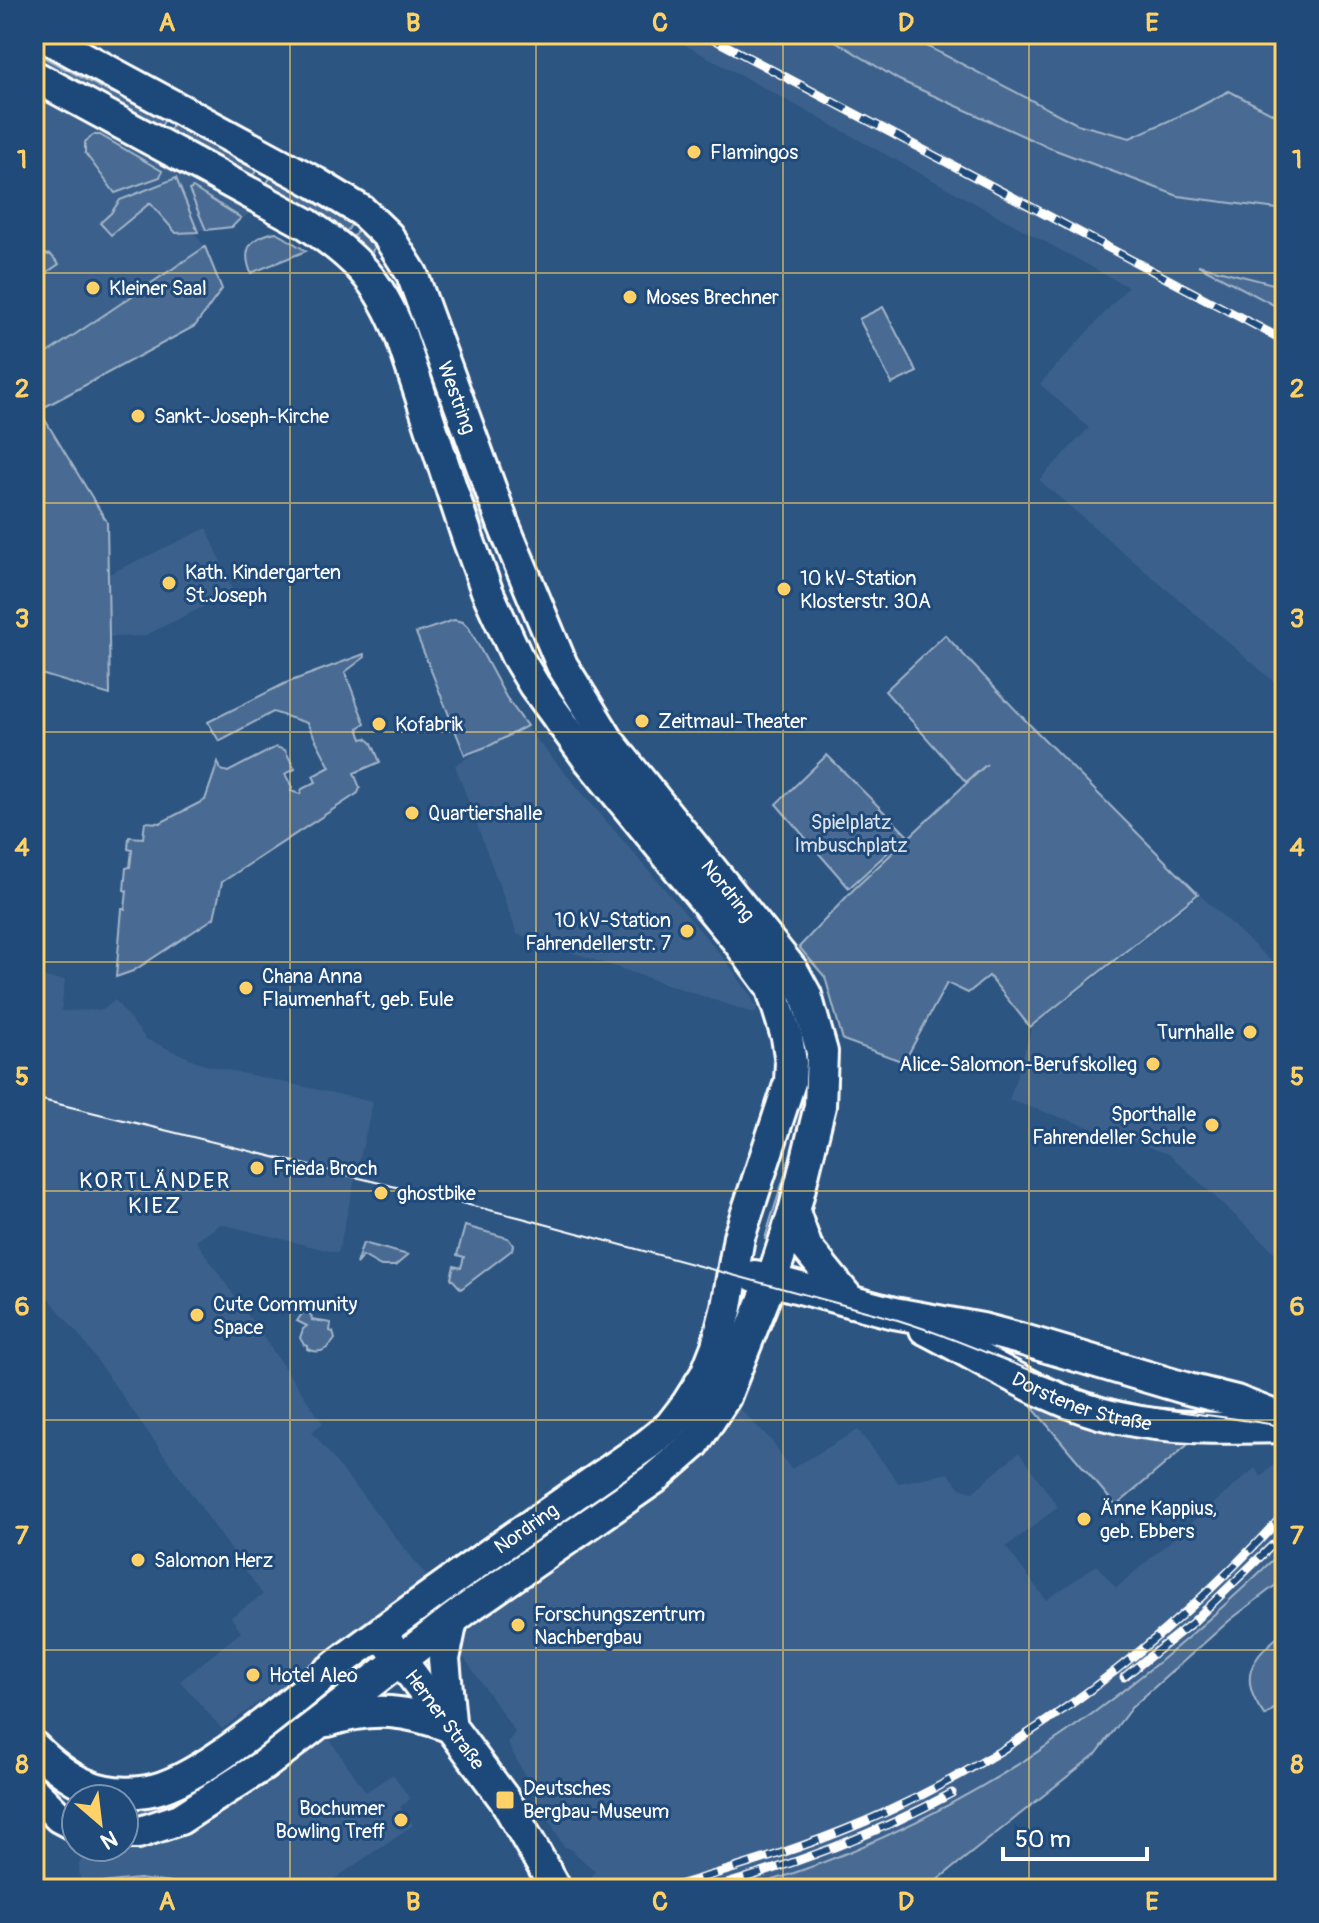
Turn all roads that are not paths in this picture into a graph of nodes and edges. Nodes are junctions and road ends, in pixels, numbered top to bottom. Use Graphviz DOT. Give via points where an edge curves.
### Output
graph roads {
  1 [pos="40,34"];
  2 [pos="34,76"];
  3 [pos="259,153"];
  4 [pos="242,188"];
  5 [pos="388,236"];
  6 [pos="377,286"];
  7 [pos="518,561"];
  8 [pos="483,581"];
  9 [pos="598,750"];
  10 [pos="787,1037"];
  11 [pos="822,1052"];
  12 [pos="794,1212"];
  13 [pos="732,1269"];
  14 [pos="771,1280"];
  15 [pos="851,1302"];
  16 [pos="894,1313"];
  17 [pos="1285,1420"];
  18 [pos="1285,1427"];
  19 [pos="452,1620"];
  20 [pos="381,1632"];
  21 [pos="400,1659"];
  22 [pos="451,1727"];
  23 [pos="310,1728"];
  24 [pos="34,1747"];
  25 [pos="34,1792"];
  26 [pos="60,1818"];
  27 [pos="140,1830"];
  28 [pos="556,1889"];
  1 -- 3 [label="main road, Westring"];
  2 -- 4 [label="main road, Westring"];
  3 -- 4 [label="main road" via="262,179 254,187"];
  3 -- 5 [label="main road, Westring" via="362,211"];
  4 -- 6 [label="main road, Westring" via="341,247"];
  5 -- 6 [label="main road" via="374,271"];
  5 -- 7 [label="main road, Westring" via="412,274"];
  6 -- 8 [label="main road, Westring" via="401,336"];
  7 -- 8 [label="main road"];
  7 -- 9 [label="main road, Westring"];
  8 -- 9 [label="main road, Westring" via="529,677"];
  9 -- 10 [label="main road, Nordring" via="771,986"];
  9 -- 11 [label="main road, Nordring" via="793,971 806,995"];
  10 -- 11 [label="main road"];
  10 -- 13 [label="main road, Nordring" via="788,1088"];
  11 -- 12 [label="main road, Nordring" via="820,1106"];
  12 -- 14 [label="main road, Nordring"];
  12 -- 15 [label="main road" via="807,1248"];
  13 -- 14 [label="main road, Dorstener Straße"];
  13 -- 20 [label="main road, Nordring" via="712,1360 670,1426"];
  14 -- 15 [label="main road, Dorstener Straße"];
  14 -- 19 [label="main road, Nordring" via="725,1397 694,1444 654,1479"];
  15 -- 16 [label="main road, Dorstener Straße"];
  16 -- 17 [label="main road, Dorstener Straße" via="1020,1339"];
  16 -- 18 [label="main road, Dorstener Straße" via="1032,1387 1118,1418 1170,1425"];
  19 -- 21 [label="main road, Nordring"];
  19 -- 22 [label="main road" via="444,1659"];
  20 -- 21 [label="main road, Herner Straße"];
  20 -- 24 [label="main road, Nordring" via="210,1762 158,1788 134,1792 89,1787 70,1779"];
  21 -- 22 [label="main road, Herner Straße"];
  21 -- 23 [label="main road, Nordring"];
  22 -- 23 [label="main road" via="419,1716 373,1711"];
  22 -- 28 [label="main road, Herner Straße" via="505,1800"];
  23 -- 27 [label="main road, Nordring" via="206,1804"];
  25 -- 26 [label="main road"];
}
